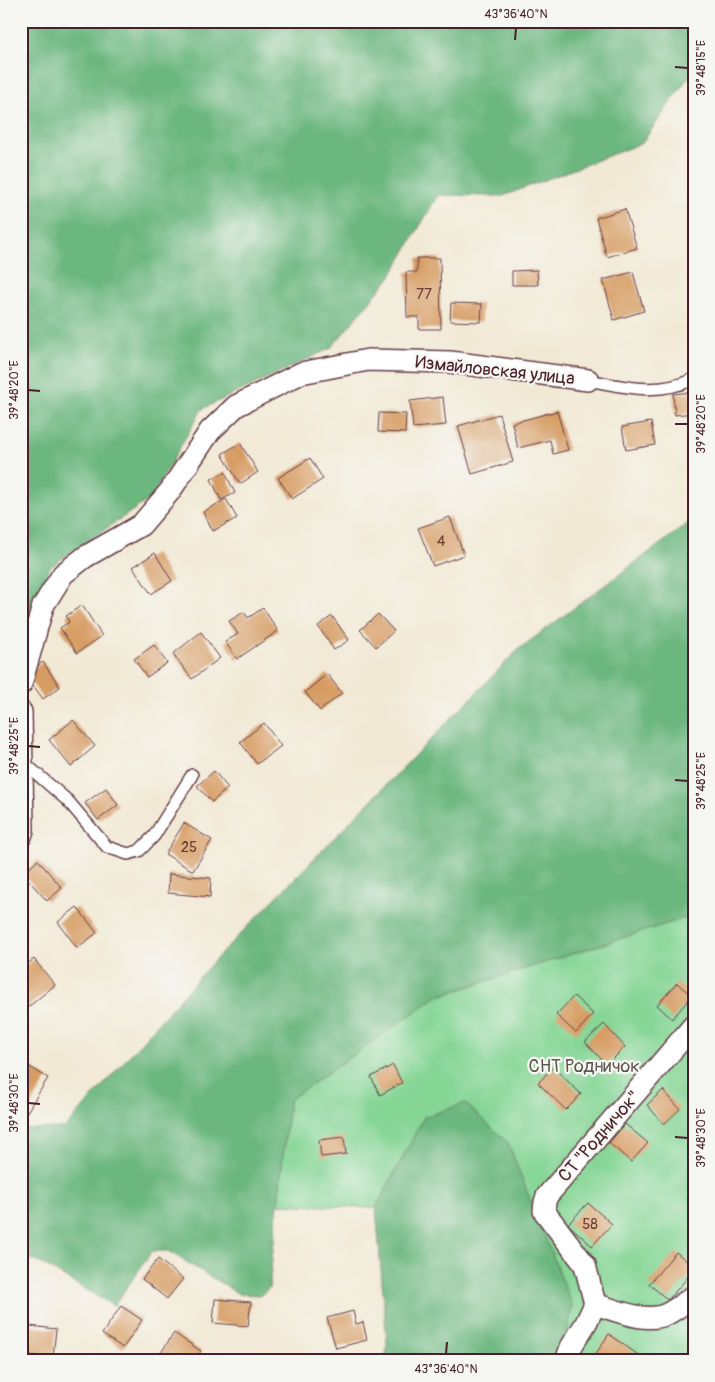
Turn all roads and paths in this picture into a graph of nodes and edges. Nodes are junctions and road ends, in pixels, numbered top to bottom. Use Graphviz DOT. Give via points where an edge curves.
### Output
graph roads {
  1 [pos="588,380"];
  2 [pos="694,380"];
  3 [pos="21,684"];
  4 [pos="21,712"];
  5 [pos="23,762"];
  6 [pos="192,775"];
  7 [pos="21,836"];
  8 [pos="694,1025"];
  9 [pos="694,1296"];
  10 [pos="595,1304"];
  11 [pos="566,1361"];
  1 -- 2 [label="lane" via="636,390 678,386"];
  1 -- 3 [label="street, Измайловская улица" via="450,362 368,360 301,374 236,406 210,431 170,491 141,525 85,557 63,574 43,606"];
  4 -- 5 [label="street"];
  5 -- 6 [label="lane" via="68,801 107,847 128,854 139,851 154,836"];
  5 -- 7 [label="street"];
  8 -- 10 [label="street, СТ \"Родничок\"" via="544,1202 544,1211 585,1265"];
  9 -- 10 [label="street" via="668,1314 650,1318"];
  10 -- 11 [label="street"];
}
